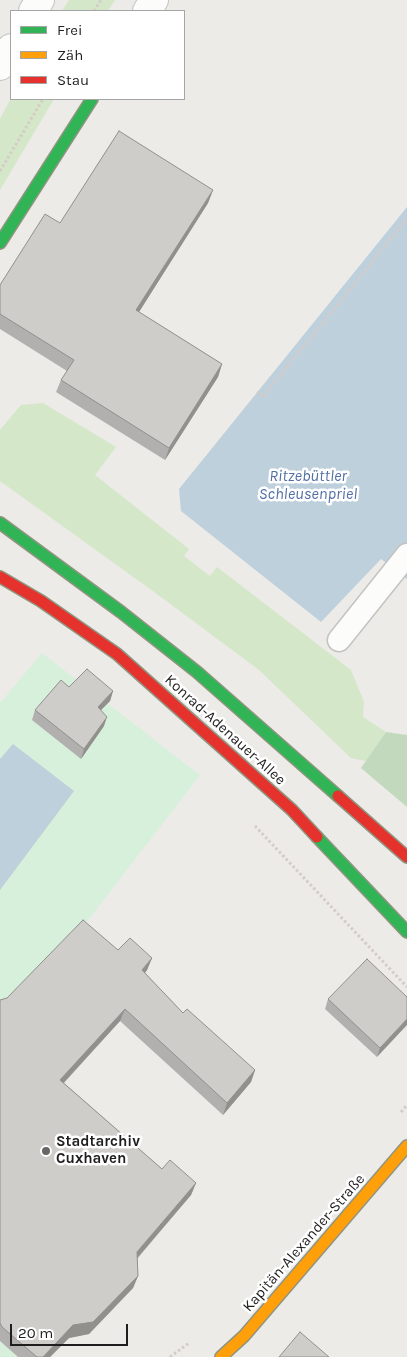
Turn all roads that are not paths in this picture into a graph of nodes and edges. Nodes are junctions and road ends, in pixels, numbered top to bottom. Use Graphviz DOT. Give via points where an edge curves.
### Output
graph roads {
  1 [pos="91,100"];
  2 [pos="0,243"];
  3 [pos="0,523"];
  4 [pos="407,556"];
  5 [pos="0,577"];
  6 [pos="339,640"];
  7 [pos="407,857"];
  8 [pos="407,932"];
  9 [pos="407,1146"];
  10 [pos="220,1357"];
  1 -- 2 [label="main road"];
  3 -- 7 [label="main road, Konrad-Adenauer-Allee" via="197,672"];
  4 -- 6 [label="lane"];
  5 -- 8 [label="main road, Konrad-Adenauer-Allee" via="90,635 170,700 292,810"];
  9 -- 10 [label="main road, Kapitän-Alexander-Straße" via="244,1336"];
}
